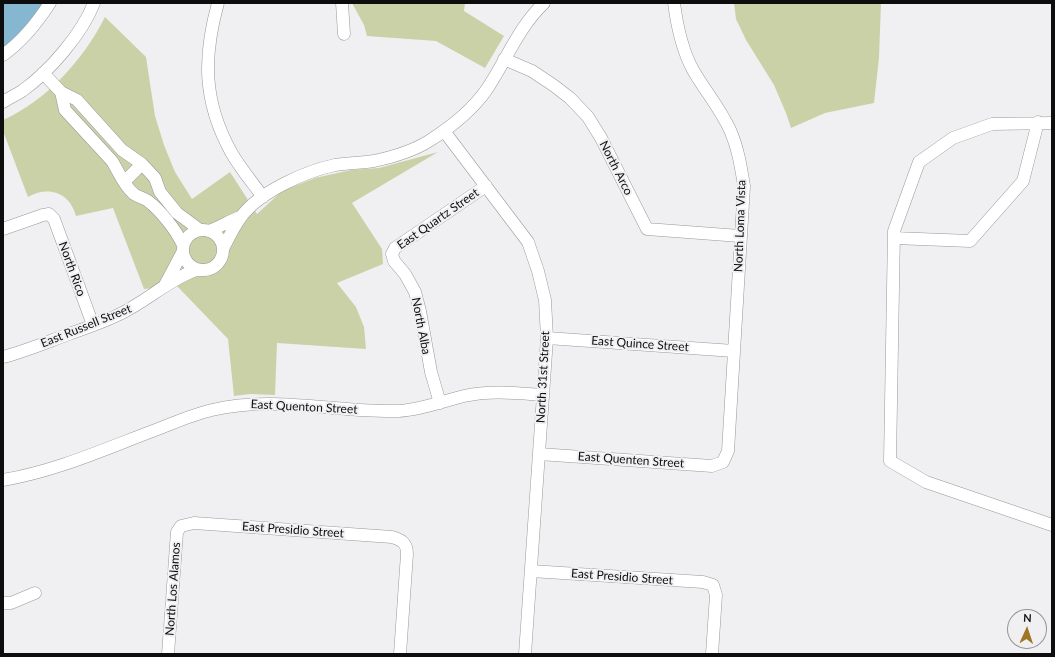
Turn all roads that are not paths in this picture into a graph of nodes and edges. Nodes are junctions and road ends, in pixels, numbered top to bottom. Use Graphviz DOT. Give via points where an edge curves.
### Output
graph roads {
  1 [pos="50,3"];
  2 [pos="94,3"];
  3 [pos="218,3"];
  4 [pos="342,3"];
  5 [pos="544,3"];
  6 [pos="674,3"];
  7 [pos="344,34"];
  8 [pos="3,55"];
  9 [pos="504,59"];
  10 [pos="43,73"];
  11 [pos="61,92"];
  12 [pos="3,102"];
  13 [pos="1038,122"];
  14 [pos="1052,123"];
  15 [pos="444,131"];
  16 [pos="142,164"];
  17 [pos="124,182"];
  18 [pos="486,186"];
  19 [pos="263,197"];
  20 [pos="240,217"];
  21 [pos="3,229"];
  22 [pos="204,230"];
  23 [pos="740,236"];
  24 [pos="894,238"];
  25 [pos="182,249"];
  26 [pos="223,249"];
  27 [pos="392,254"];
  28 [pos="196,270"];
  29 [pos="165,285"];
  30 [pos="93,325"];
  31 [pos="547,338"];
  32 [pos="734,351"];
  33 [pos="3,357"];
  34 [pos="543,395"];
  35 [pos="440,402"];
  36 [pos="539,454"];
  37 [pos="724,462"];
  38 [pos="3,480"];
  39 [pos="1052,525"];
  40 [pos="181,526"];
  41 [pos="531,572"];
  42 [pos="35,593"];
  43 [pos="3,603"];
  44 [pos="168,654"];
  45 [pos="400,654"];
  46 [pos="525,654"];
  47 [pos="712,654"];
  1 -- 8 [label="street" via="28,33"];
  2 -- 10 [label="street" via="84,24"];
  3 -- 19 [label="street" via="208,50 211,100 231,153"];
  4 -- 7 [label="street"];
  5 -- 9 [label="street" via="525,24"];
  6 -- 23 [label="street, North Loma Vista" via="676,22 693,69 730,131 740,163 744,186"];
  9 -- 15 [label="street" via="476,103"];
  9 -- 23 [label="street, North Arco" via="553,85 588,117 647,229"];
  10 -- 11 [label="street"];
  10 -- 12 [label="street" via="22,91"];
  11 -- 16 [label="street" via="77,100 122,150"];
  11 -- 17 [label="street" via="65,110 112,161"];
  13 -- 14 [label="street"];
  13 -- 24 [label="street" via="992,124 953,138 919,162 894,231"];
  13 -- 24 [label="street" via="1023,181 970,241"];
  15 -- 18 [label="street, North 31st Street"];
  15 -- 19 [label="street" via="427,142 392,156 374,161 336,165 299,176"];
  16 -- 17 [label="street"];
  16 -- 22 [label="street" via="155,178 160,192 177,213"];
  17 -- 25 [label="street" via="134,195 152,205 175,230"];
  18 -- 27 [label="street, East Quartz Street" via="395,248"];
  18 -- 31 [label="street, North 31st Street" via="528,242 545,300"];
  19 -- 20 [label="street"];
  20 -- 22 [label="street" via="230,220 225,225"];
  20 -- 26 [label="street"];
  21 -- 30 [label="street, North Rico" via="43,215 49,214 54,219"];
  22 -- 25 [label="street" via="189,235"];
  22 -- 26 [label="street" via="219,238"];
  23 -- 32 [label="street, North Loma Vista"];
  24 -- 39 [label="street" via="890,461 926,482"];
  25 -- 28 [label="street" via="187,264"];
  25 -- 29 [label="street, East Russell Street"];
  26 -- 28 [label="street" via="220,262 210,270"];
  27 -- 35 [label="street, North Alba" via="415,292 428,359"];
  28 -- 29 [label="street, East Russell Street"];
  29 -- 30 [label="street, East Russell Street" via="146,300"];
  30 -- 33 [label="street, East Russell Street"];
  31 -- 32 [label="street, East Quince Street"];
  31 -- 34 [label="street, North 31st Street"];
  32 -- 37 [label="street, North Loma Vista" via="728,451"];
  34 -- 35 [label="street, East Quenton Street" via="484,393"];
  34 -- 36 [label="street, North 31st Street"];
  35 -- 38 [label="street, East Quenton Street" via="402,411 257,403 236,405 211,410 46,471"];
  36 -- 37 [label="street, East Quenten Street" via="712,466"];
  36 -- 41 [label="street, North 31st Street"];
  40 -- 44 [label="street, North Los Alamos" via="176,538"];
  40 -- 45 [label="street, East Presidio Street" via="194,523 399,539 407,548"];
  41 -- 46 [label="street, North 31st Street"];
  41 -- 47 [label="street, East Presidio Street" via="703,582 713,585 716,595"];
  42 -- 43 [label="street" via="11,603"];
}
